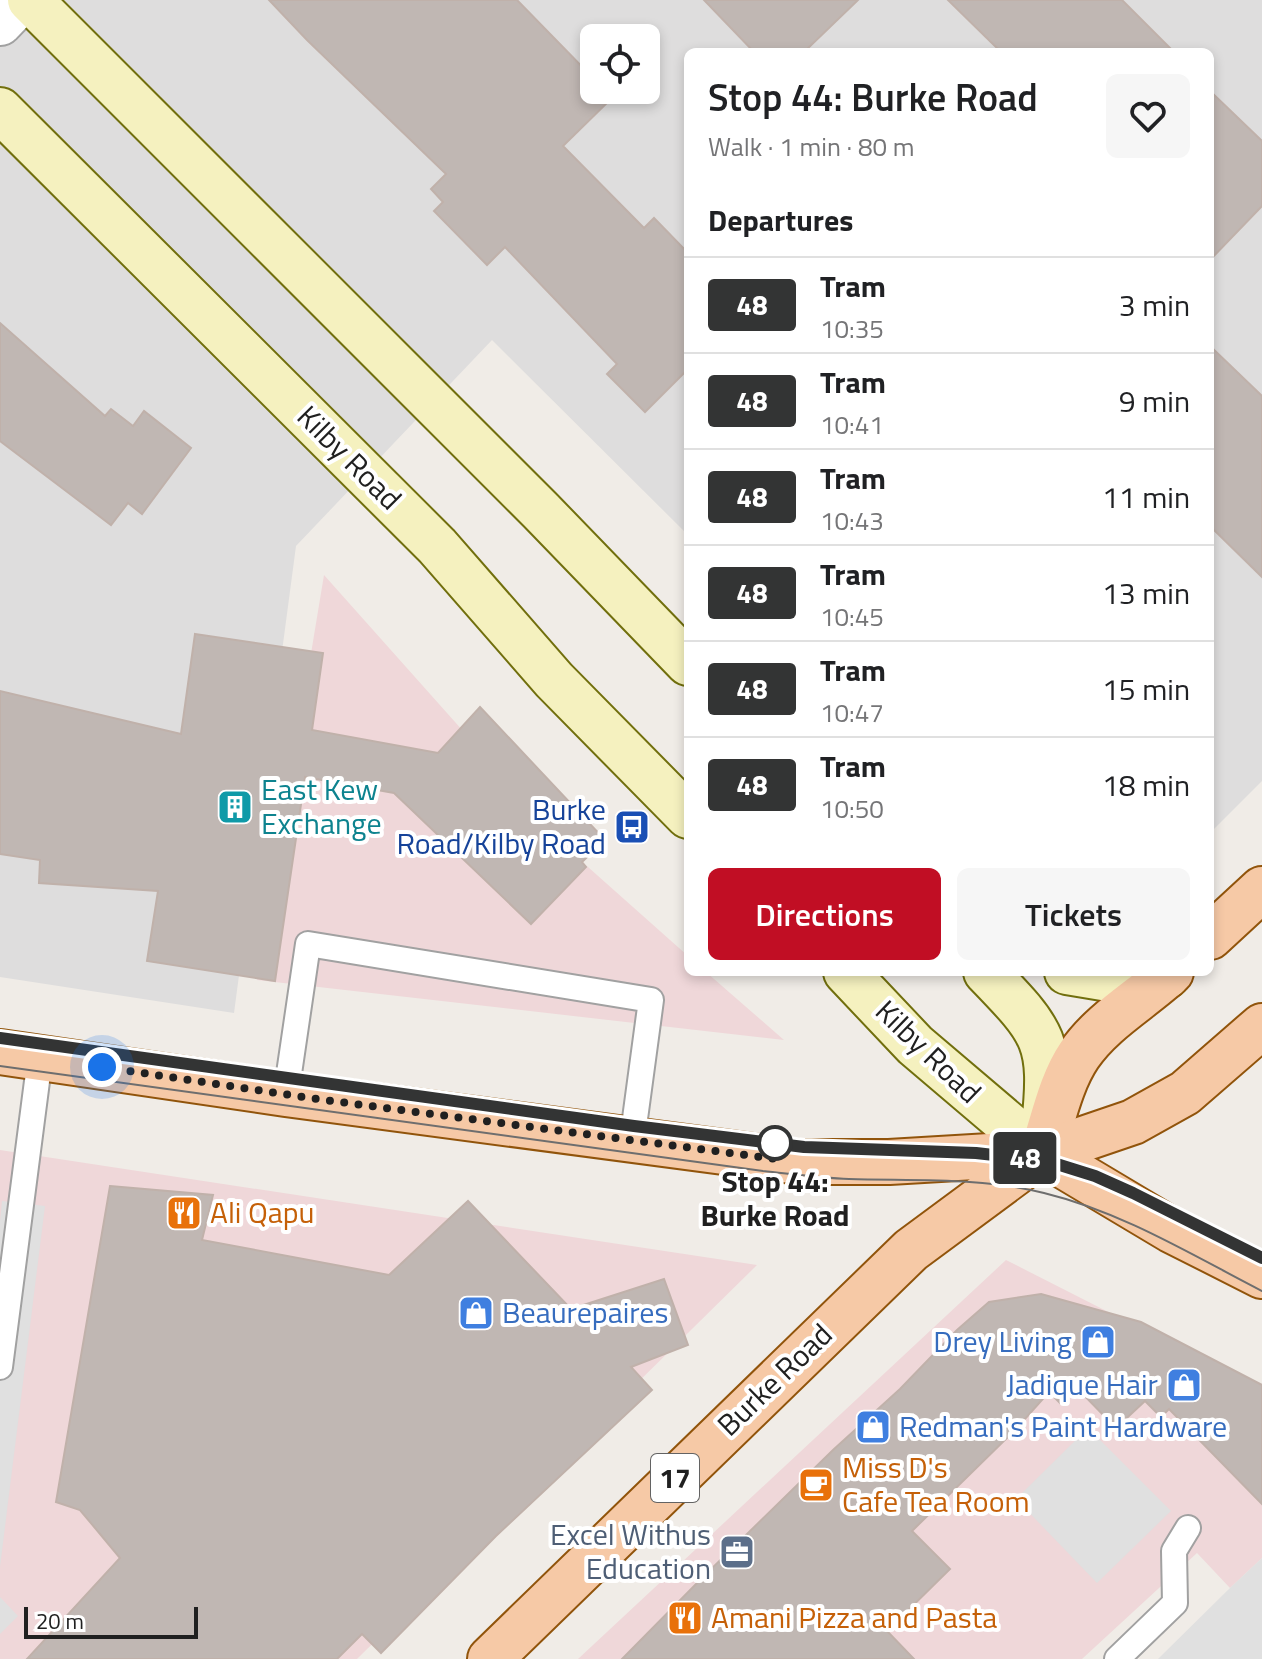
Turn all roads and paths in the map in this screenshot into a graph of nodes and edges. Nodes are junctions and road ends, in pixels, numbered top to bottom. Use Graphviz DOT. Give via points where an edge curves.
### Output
graph roads {
  1 [pos="22,0"];
  2 [pos="30,0"];
  3 [pos="0,23"];
  4 [pos="0,110"];
  5 [pos="684,659"];
  6 [pos="684,812"];
  7 [pos="1262,889"];
  8 [pos="1214,933"];
  9 [pos="850,976"];
  10 [pos="990,976"];
  11 [pos="1091,976"];
  12 [pos="1151,976"];
  13 [pos="1167,976"];
  14 [pos="1262,1026"];
  15 [pos="20,1055"];
  16 [pos="286,1094"];
  17 [pos="632,1141"];
  18 [pos="1042,1153"];
  19 [pos="1262,1276"];
  20 [pos="0,1367"];
  21 [pos="1188,1528"];
  22 [pos="490,1659"];
  23 [pos="1117,1659"];
  1 -- 3 [label="street"];
  2 -- 5 [label="street"];
  4 -- 6 [label="street, Kilby Road" via="437,546 554,680"];
  7 -- 8 [label="main road"];
  9 -- 18 [label="street, Kilby Road" via="915,1045"];
  10 -- 18 [label="street" via="1026,1014 1043,1043 1049,1084"];
  11 -- 12 [label="street"];
  13 -- 18 [label="main road" via="1079,1056"];
  14 -- 18 [label="main road, Burke Road / 17" via="1161,1107"];
  15 -- 16 [label="main road"];
  15 -- 20 [label="lane"];
  16 -- 17 [label="main road"];
  16 -- 17 [label="lane" via="308,944 651,1000"];
  17 -- 18 [label="main road" via="799,1162"];
  18 -- 19 [label="main road"];
  18 -- 22 [label="main road, Burke Road / 17" via="911,1250"];
  21 -- 23 [label="lane" via="1174,1551 1175,1603"];
}
